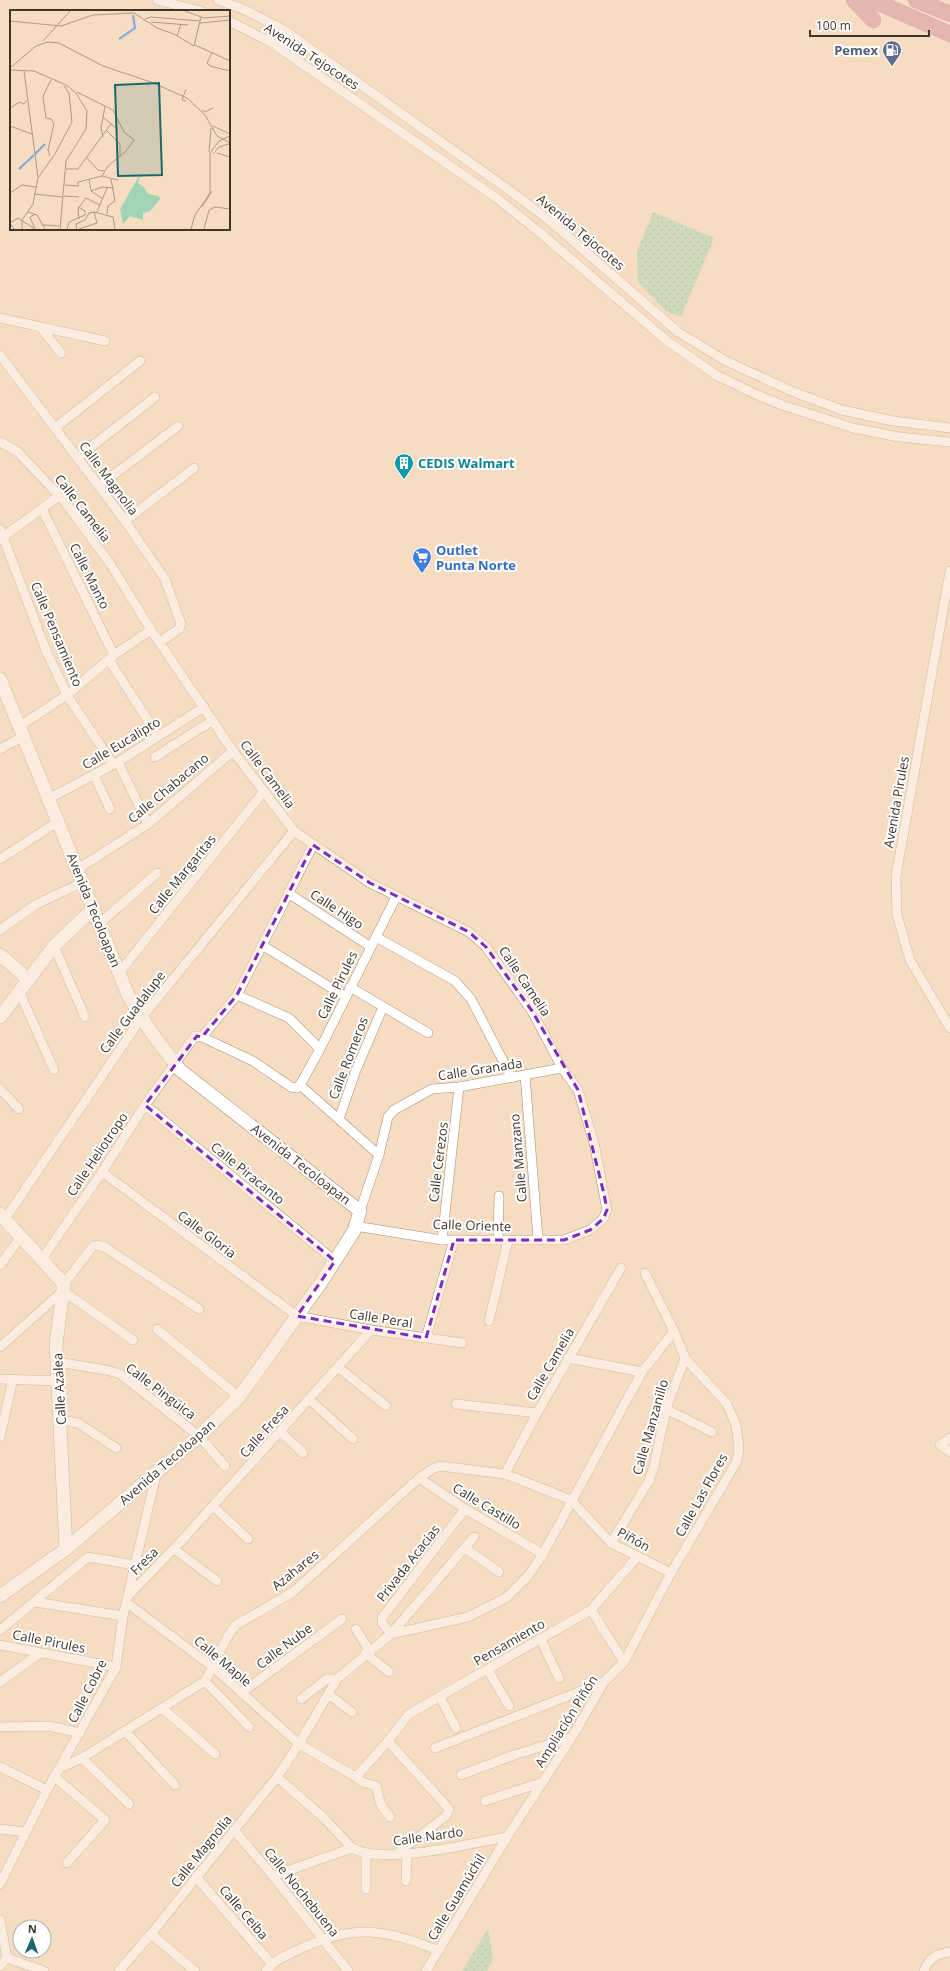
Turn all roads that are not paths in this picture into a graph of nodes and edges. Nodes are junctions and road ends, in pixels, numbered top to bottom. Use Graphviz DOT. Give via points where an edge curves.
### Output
graph roads {
  1 [pos="157,0"];
  2 [pos="218,0"];
  3 [pos="854,0"];
  4 [pos="872,0"];
  5 [pos="916,0"];
  6 [pos="197,10"];
  7 [pos="950,14"];
  8 [pos="874,20"];
  9 [pos="230,21"];
  10 [pos="950,34"];
  11 [pos="0,318"];
  12 [pos="42,329"];
  13 [pos="106,341"];
  14 [pos="61,353"];
  15 [pos="0,355"];
  16 [pos="140,361"];
  17 [pos="3,366"];
  18 [pos="740,367"];
  19 [pos="729,381"];
  20 [pos="155,397"];
  21 [pos="178,426"];
  22 [pos="55,428"];
  23 [pos="950,428"];
  24 [pos="0,442"];
  25 [pos="950,442"];
  26 [pos="77,458"];
  27 [pos="194,468"];
  28 [pos="99,486"];
  29 [pos="59,496"];
  30 [pos="42,509"];
  31 [pos="125,521"];
  32 [pos="1,535"];
  33 [pos="950,571"];
  34 [pos="150,630"];
  35 [pos="160,642"];
  36 [pos="112,657"];
  37 [pos="0,679"];
  38 [pos="3,693"];
  39 [pos="67,695"];
  40 [pos="204,707"];
  41 [pos="213,720"];
  42 [pos="22,731"];
  43 [pos="158,736"];
  44 [pos="0,749"];
  45 [pos="233,751"];
  46 [pos="155,757"];
  47 [pos="116,763"];
  48 [pos="94,775"];
  49 [pos="264,791"];
  50 [pos="50,798"];
  51 [pos="110,810"];
  52 [pos="59,821"];
  53 [pos="148,824"];
  54 [pos="294,831"];
  55 [pos="313,845"];
  56 [pos="0,859"];
  57 [pos="78,869"];
  58 [pos="157,873"];
  59 [pos="84,882"];
  60 [pos="288,893"];
  61 [pos="396,896"];
  62 [pos="94,908"];
  63 [pos="100,923"];
  64 [pos="0,930"];
  65 [pos="376,937"];
  66 [pos="262,945"];
  67 [pos="54,946"];
  68 [pos="371,947"];
  69 [pos="0,955"];
  70 [pos="119,972"];
  71 [pos="28,979"];
  72 [pos="350,987"];
  73 [pos="19,991"];
  74 [pos="237,994"];
  75 [pos="346,997"];
  76 [pos="383,1007"];
  77 [pos="0,1017"];
  78 [pos="85,1017"];
  79 [pos="142,1017"];
  80 [pos="950,1028"];
  81 [pos="428,1033"];
  82 [pos="202,1037"];
  83 [pos="320,1049"];
  84 [pos="175,1064"];
  85 [pos="562,1068"];
  86 [pos="54,1070"];
  87 [pos="525,1075"];
  88 [pos="512,1078"];
  89 [pos="300,1085"];
  90 [pos="459,1087"];
  91 [pos="0,1089"];
  92 [pos="145,1105"];
  93 [pos="19,1109"];
  94 [pos="339,1119"];
  95 [pos="379,1155"];
  96 [pos="102,1172"];
  97 [pos="499,1196"];
  98 [pos="360,1211"];
  99 [pos="2,1217"];
  100 [pos="356,1226"];
  101 [pos="21,1237"];
  102 [pos="538,1239"];
  103 [pos="442,1240"];
  104 [pos="454,1240"];
  105 [pos="498,1240"];
  106 [pos="508,1240"];
  107 [pos="564,1240"];
  108 [pos="42,1259"];
  109 [pos="335,1261"];
  110 [pos="0,1265"];
  111 [pos="621,1268"];
  112 [pos="645,1273"];
  113 [pos="64,1287"];
  114 [pos="199,1309"];
  115 [pos="297,1316"];
  116 [pos="489,1321"];
  117 [pos="157,1329"];
  118 [pos="371,1330"];
  119 [pos="674,1331"];
  120 [pos="426,1338"];
  121 [pos="134,1340"];
  122 [pos="462,1344"];
  123 [pos="0,1347"];
  124 [pos="568,1358"];
  125 [pos="685,1358"];
  126 [pos="58,1362"];
  127 [pos="339,1368"];
  128 [pos="642,1372"];
  129 [pos="0,1379"];
  130 [pos="13,1379"];
  131 [pos="58,1381"];
  132 [pos="239,1397"];
  133 [pos="310,1400"];
  134 [pos="456,1404"];
  135 [pos="386,1406"];
  136 [pos="666,1409"];
  137 [pos="537,1413"];
  138 [pos="60,1420"];
  139 [pos="281,1432"];
  140 [pos="712,1432"];
  141 [pos="199,1436"];
  142 [pos="0,1437"];
  143 [pos="950,1438"];
  144 [pos="352,1439"];
  145 [pos="116,1448"];
  146 [pos="950,1452"];
  147 [pos="303,1453"];
  148 [pos="225,1466"];
  149 [pos="157,1471"];
  150 [pos="505,1474"];
  151 [pos="419,1478"];
  152 [pos="571,1500"];
  153 [pos="213,1506"];
  154 [pos="465,1509"];
  155 [pos="474,1537"];
  156 [pos="248,1539"];
  157 [pos="611,1543"];
  158 [pos="465,1548"];
  159 [pos="66,1549"];
  160 [pos="174,1549"];
  161 [pos="543,1554"];
  162 [pos="637,1557"];
  163 [pos="135,1565"];
  164 [pos="499,1572"];
  165 [pos="671,1574"];
  166 [pos="217,1580"];
  167 [pos="0,1596"];
  168 [pos="128,1599"];
  169 [pos="35,1602"];
  170 [pos="591,1610"];
  171 [pos="123,1616"];
  172 [pos="342,1619"];
  173 [pos="356,1628"];
  174 [pos="0,1630"];
  175 [pos="391,1634"];
  176 [pos="540,1638"];
  177 [pos="0,1645"];
  178 [pos="367,1652"];
  179 [pos="40,1653"];
  180 [pos="624,1662"];
  181 [pos="116,1667"];
  182 [pos="213,1668"];
  183 [pos="488,1670"];
  184 [pos="389,1672"];
  185 [pos="559,1678"];
  186 [pos="336,1679"];
  187 [pos="205,1681"];
  188 [pos="0,1682"];
  189 [pos="604,1682"];
  190 [pos="241,1693"];
  191 [pos="328,1694"];
  192 [pos="440,1697"];
  193 [pos="301,1699"];
  194 [pos="508,1706"];
  195 [pos="162,1708"];
  196 [pos="352,1712"];
  197 [pos="0,1727"];
  198 [pos="249,1727"];
  199 [pos="456,1728"];
  200 [pos="125,1731"];
  201 [pos="80,1733"];
  202 [pos="572,1737"];
  203 [pos="388,1741"];
  204 [pos="299,1744"];
  205 [pos="435,1748"];
  206 [pos="215,1754"];
  207 [pos="82,1758"];
  208 [pos="0,1767"];
  209 [pos="60,1768"];
  210 [pos="461,1775"];
  211 [pos="356,1776"];
  212 [pos="55,1777"];
  213 [pos="276,1777"];
  214 [pos="543,1782"];
  215 [pos="175,1784"];
  216 [pos="47,1790"];
  217 [pos="486,1801"];
  218 [pos="129,1804"];
  219 [pos="390,1817"];
  220 [pos="0,1829"];
  221 [pos="234,1830"];
  222 [pos="26,1832"];
  223 [pos="507,1837"];
  224 [pos="352,1848"];
  225 [pos="366,1854"];
  226 [pos="396,1854"];
  227 [pos="407,1854"];
  228 [pos="66,1864"];
  229 [pos="273,1876"];
  230 [pos="196,1878"];
  231 [pos="406,1881"];
  232 [pos="0,1884"];
  233 [pos="366,1890"];
  234 [pos="0,1920"];
  235 [pos="151,1934"];
  236 [pos="322,1938"];
  237 [pos="439,1951"];
  238 [pos="950,1952"];
  239 [pos="7,1958"];
  240 [pos="271,1963"];
  241 [pos="0,1966"];
  242 [pos="44,1971"];
  243 [pos="119,1971"];
  244 [pos="195,1971"];
  245 [pos="266,1971"];
  246 [pos="348,1971"];
  247 [pos="426,1971"];
  248 [pos="924,1971"];
  1 -- 6 [label="street"];
  2 -- 18 [label="street, Avenida Tejocotes" via="243,9 284,30 549,220 678,332"];
  3 -- 8 [label="highway"];
  4 -- 10 [label="highway"];
  5 -- 7 [label="highway"];
  9 -- 19 [label="street, Avenida Tejocotes" via="272,42 498,199 666,340"];
  11 -- 12 [label="street"];
  12 -- 13 [label="street"];
  12 -- 14 [label="street"];
  15 -- 17 [label="street, Calle Magnolia"];
  16 -- 22 [label="street"];
  17 -- 22 [label="street, Calle Magnolia"];
  18 -- 19 [label="street"];
  18 -- 23 [label="street, Avenida Tejocotes" via="796,393 842,410 893,421"];
  19 -- 25 [label="street, Avenida Tejocotes" via="782,405 853,428 899,437"];
  20 -- 26 [label="street"];
  21 -- 28 [label="street"];
  22 -- 26 [label="street, Calle Magnolia"];
  24 -- 29 [label="street, Calle Camelia" via="18,452"];
  26 -- 28 [label="street, Calle Magnolia"];
  27 -- 31 [label="street"];
  28 -- 31 [label="street, Calle Magnolia"];
  29 -- 30 [label="street"];
  29 -- 34 [label="street, Calle Camelia" via="111,565"];
  30 -- 32 [label="street"];
  30 -- 36 [label="street, Calle Manto"];
  31 -- 35 [label="street, Calle Magnolia" via="165,579 181,624 179,629"];
  32 -- 39 [label="street, Calle Pensamiento" via="45,648"];
  33 -- 80 [label="street, Avenida Pirules" via="896,876 897,915 910,960"];
  34 -- 35 [label="street, Calle Camelia"];
  34 -- 36 [label="street"];
  35 -- 40 [label="street, Calle Camelia"];
  36 -- 39 [label="street"];
  36 -- 43 [label="street, Calle Manto"];
  37 -- 38 [label="street, Avenida Tecoloapan"];
  38 -- 42 [label="street, Avenida Tecoloapan"];
  39 -- 42 [label="street"];
  39 -- 47 [label="street, Calle Pensamiento"];
  40 -- 41 [label="street, Calle Camelia"];
  40 -- 43 [label="street, Calle Eucalipto"];
  41 -- 45 [label="street, Calle Camelia"];
  41 -- 46 [label="street"];
  42 -- 44 [label="street"];
  42 -- 50 [label="street, Avenida Tecoloapan"];
  43 -- 47 [label="street, Calle Eucalipto"];
  45 -- 49 [label="street, Calle Camelia"];
  45 -- 53 [label="street, Calle Chabacano"];
  47 -- 48 [label="street, Calle Eucalipto"];
  47 -- 53 [label="street, Calle Pensamiento"];
  48 -- 50 [label="street, Calle Eucalipto"];
  48 -- 51 [label="street"];
  49 -- 54 [label="street, Calle Camelia"];
  49 -- 70 [label="street, Calle Margaritas"];
  50 -- 52 [label="street, Avenida Tecoloapan"];
  52 -- 56 [label="street"];
  52 -- 57 [label="street, Avenida Tecoloapan"];
  53 -- 57 [label="street, Calle Chabacano"];
  54 -- 55 [label="street, Calle Camelia"];
  54 -- 79 [label="street, Calle Guadalupe"];
  55 -- 60 [label="street"];
  55 -- 61 [label="street, Calle Camelia" via="370,883"];
  57 -- 59 [label="street, Avenida Tecoloapan"];
  58 -- 63 [label="street"];
  59 -- 62 [label="street, Avenida Tecoloapan"];
  59 -- 64 [label="street" via="35,905"];
  60 -- 66 [label="street"];
  60 -- 68 [label="street, Calle Higo"];
  61 -- 65 [label="street, Calle Pirules"];
  61 -- 85 [label="street, Calle Camelia" via="469,932 486,947 532,1011"];
  62 -- 63 [label="street, Avenida Tecoloapan"];
  62 -- 67 [label="street"];
  63 -- 70 [label="street, Avenida Tecoloapan"];
  65 -- 68 [label="street, Calle Pirules"];
  65 -- 88 [label="street" via="455,980 471,999"];
  66 -- 74 [label="street"];
  66 -- 75 [label="street"];
  67 -- 71 [label="street"];
  67 -- 78 [label="street"];
  68 -- 72 [label="street, Calle Pirules"];
  69 -- 71 [label="street"];
  70 -- 79 [label="street, Avenida Tecoloapan" via="128,995"];
  71 -- 73 [label="street"];
  72 -- 75 [label="street, Calle Pirules"];
  72 -- 76 [label="street"];
  73 -- 77 [label="street"];
  73 -- 86 [label="street"];
  74 -- 82 [label="street"];
  74 -- 83 [label="street" via="289,1018"];
  75 -- 83 [label="street, Calle Pirules"];
  76 -- 81 [label="street"];
  76 -- 94 [label="street, Calle Romeros" via="356,1070"];
  79 -- 84 [label="street, Avenida Tecoloapan"];
  79 -- 99 [label="street, Calle Guadalupe"];
  82 -- 84 [label="street, Calle Heliotropo" via="195,1036"];
  82 -- 89 [label="street" via="253,1061 291,1087 297,1088"];
  83 -- 89 [label="street, Calle Pirules"];
  84 -- 92 [label="street, Calle Heliotropo"];
  84 -- 98 [label="street, Avenida Tecoloapan"];
  85 -- 87 [label="street, Calle Granada"];
  85 -- 107 [label="street, Calle Camelia" via="578,1090 583,1104 594,1143 607,1210 603,1219 590,1230"];
  87 -- 88 [label="street, Calle Granada"];
  87 -- 102 [label="street, Calle Manzano"];
  88 -- 90 [label="street, Calle Granada"];
  89 -- 94 [label="street"];
  90 -- 95 [label="street, Calle Granada" via="432,1089 394,1110 388,1117"];
  90 -- 103 [label="street, Calle Cerezos"];
  91 -- 93 [label="street"];
  92 -- 96 [label="street, Calle Heliotropo"];
  92 -- 109 [label="street, Calle Piracanto"];
  94 -- 95 [label="street"];
  95 -- 98 [label="street, Calle Granada"];
  96 -- 108 [label="street, Calle Heliotropo"];
  96 -- 115 [label="street, Calle Gloria"];
  97 -- 105 [label="street"];
  98 -- 100 [label="street, Avenida Tecoloapan"];
  99 -- 101 [label="street"];
  100 -- 103 [label="street, Calle Oriente"];
  100 -- 109 [label="street, Avenida Tecoloapan"];
  101 -- 108 [label="street"];
  101 -- 110 [label="street"];
  102 -- 106 [label="street, Calle Oriente"];
  102 -- 107 [label="street, Calle Oriente"];
  103 -- 104 [label="street, Calle Oriente"];
  104 -- 105 [label="street, Calle Oriente"];
  104 -- 120 [label="street"];
  105 -- 106 [label="street, Calle Oriente"];
  106 -- 116 [label="street"];
  108 -- 113 [label="street"];
  109 -- 115 [label="street, Avenida Tecoloapan"];
  111 -- 124 [label="street, Calle Camelia"];
  112 -- 119 [label="street"];
  113 -- 114 [label="street, Calle Azalea" via="93,1246 100,1245"];
  113 -- 121 [label="street"];
  113 -- 123 [label="street"];
  113 -- 126 [label="street, Calle Azalea" via="56,1344"];
  115 -- 118 [label="street, Calle Peral"];
  115 -- 132 [label="street, Avenida Tecoloapan"];
  117 -- 132 [label="street"];
  118 -- 120 [label="street, Calle Peral"];
  118 -- 127 [label="street, Calle Fresa"];
  119 -- 125 [label="street"];
  119 -- 128 [label="street"];
  120 -- 122 [label="street, Calle Peral"];
  124 -- 128 [label="street"];
  124 -- 137 [label="street, Calle Camelia"];
  125 -- 136 [label="street, Calle Manzanillo"];
  125 -- 165 [label="street, Calle Las Flores" via="727,1404 736,1425 739,1448 737,1461"];
  126 -- 131 [label="street, Calle Azalea"];
  126 -- 141 [label="street, Calle Pingüica" via="120,1374"];
  127 -- 133 [label="street, Calle Fresa"];
  127 -- 135 [label="street"];
  128 -- 152 [label="street"];
  129 -- 130 [label="street"];
  130 -- 131 [label="street"];
  130 -- 142 [label="street"];
  131 -- 138 [label="street, Calle Azalea"];
  132 -- 141 [label="street, Avenida Tecoloapan"];
  133 -- 139 [label="street, Calle Fresa"];
  133 -- 144 [label="street"];
  134 -- 137 [label="street"];
  136 -- 140 [label="street"];
  136 -- 157 [label="street, Calle Manzanillo" via="649,1481"];
  137 -- 150 [label="street, Calle Camelia"];
  138 -- 145 [label="street" via="78,1423"];
  138 -- 159 [label="street, Calle Azalea"];
  139 -- 147 [label="street"];
  139 -- 153 [label="street, Calle Fresa"];
  141 -- 148 [label="street, Calle Pingüica"];
  141 -- 149 [label="street, Avenida Tecoloapan"];
  143 -- 146 [label="street" via="940,1445"];
  149 -- 159 [label="street, Avenida Tecoloapan"];
  149 -- 163 [label="street, Calle Cobre"];
  150 -- 151 [label="street, Azahares" via="440,1466"];
  150 -- 152 [label="street, Azahares"];
  151 -- 154 [label="street, Calle Castillo"];
  151 -- 182 [label="street, Azahares" via="293,1592 236,1625 229,1633"];
  152 -- 157 [label="street, Piñón"];
  152 -- 161 [label="street"];
  153 -- 156 [label="street"];
  153 -- 160 [label="street, Calle Fresa"];
  154 -- 161 [label="street, Calle Castillo"];
  154 -- 175 [label="street, Privada Acacias" via="382,1618 382,1623"];
  155 -- 158 [label="street"];
  157 -- 162 [label="street, Piñón"];
  158 -- 164 [label="street"];
  158 -- 175 [label="street"];
  159 -- 167 [label="street, Avenida Tecoloapan"];
  160 -- 166 [label="street, Fresa"];
  160 -- 168 [label="street, Fresa"];
  161 -- 175 [label="street" via="518,1587 506,1598 488,1608 468,1617"];
  162 -- 165 [label="street, Piñón"];
  162 -- 170 [label="street, Pensamiento"];
  163 -- 168 [label="street, Calle Cobre"];
  163 -- 169 [label="street" via="88,1557"];
  165 -- 180 [label="street, Ampliación Piñón"];
  168 -- 171 [label="street, Calle Cobre"];
  168 -- 182 [label="street, Calle Maple"];
  169 -- 171 [label="street"];
  169 -- 174 [label="street"];
  170 -- 176 [label="street, Pensamiento"];
  170 -- 180 [label="street"];
  171 -- 181 [label="street, Calle Cobre"];
  172 -- 190 [label="street, Calle Nube"];
  173 -- 178 [label="street"];
  175 -- 178 [label="street"];
  176 -- 183 [label="street, Pensamiento"];
  176 -- 185 [label="street"];
  177 -- 179 [label="street, Calle Pirules"];
  178 -- 184 [label="street"];
  178 -- 186 [label="street"];
  179 -- 181 [label="street, Calle Pirules"];
  179 -- 188 [label="street"];
  180 -- 189 [label="street, Ampliación Piñón"];
  181 -- 201 [label="street, Calle Cobre"];
  182 -- 187 [label="street, Azahares"];
  182 -- 190 [label="street, Calle Maple"];
  183 -- 192 [label="street, Pensamiento"];
  183 -- 194 [label="street"];
  186 -- 191 [label="street, Calle Magnolia"];
  186 -- 193 [label="street" via="327,1679"];
  187 -- 195 [label="street, Azahares"];
  187 -- 198 [label="street"];
  189 -- 202 [label="street, Ampliación Piñón"];
  189 -- 205 [label="street"];
  190 -- 204 [label="street, Calle Maple"];
  191 -- 196 [label="street"];
  191 -- 204 [label="street, Calle Magnolia"];
  192 -- 199 [label="street"];
  192 -- 203 [label="street, Pensamiento" via="409,1714"];
  195 -- 200 [label="street, Azahares"];
  195 -- 206 [label="street"];
  197 -- 201 [label="street" via="49,1726"];
  200 -- 207 [label="street, Azahares"];
  200 -- 215 [label="street"];
  201 -- 209 [label="street, Calle Cobre"];
  202 -- 210 [label="street"];
  202 -- 214 [label="street, Ampliación Piñón"];
  203 -- 211 [label="street"];
  203 -- 226 [label="street" via="449,1809 446,1816"];
  204 -- 211 [label="street"];
  204 -- 213 [label="street, Calle Magnolia"];
  207 -- 209 [label="street, Azahares"];
  207 -- 218 [label="street"];
  208 -- 216 [label="street"];
  209 -- 212 [label="street, Calle Cobre"];
  211 -- 219 [label="street" via="362,1782 377,1787 381,1805"];
  212 -- 216 [label="street, Calle Cobre"];
  212 -- 228 [label="street" via="105,1820"];
  213 -- 221 [label="street, Calle Magnolia"];
  213 -- 224 [label="street, Calle Nardo" via="324,1818"];
  214 -- 217 [label="street"];
  214 -- 223 [label="street, Ampliación Piñón"];
  216 -- 222 [label="street, Calle Cobre"];
  220 -- 222 [label="street"];
  221 -- 229 [label="street, Calle Nochebuena"];
  221 -- 230 [label="street, Calle Magnolia"];
  222 -- 232 [label="street, Calle Cobre"];
  223 -- 227 [label="street, Calle Nardo"];
  223 -- 237 [label="street, Calle Guamúchil"];
  224 -- 225 [label="street, Calle Nardo"];
  224 -- 229 [label="street"];
  225 -- 226 [label="street, Calle Nardo"];
  225 -- 233 [label="street"];
  226 -- 227 [label="street, Calle Nardo"];
  227 -- 231 [label="street"];
  229 -- 236 [label="street, Calle Nochebuena"];
  230 -- 235 [label="street, Calle Magnolia"];
  230 -- 240 [label="street, Calle Ceiba"];
  234 -- 239 [label="street"];
  235 -- 243 [label="street, Calle Magnolia"];
  235 -- 244 [label="street"];
  236 -- 237 [label="street" via="347,1932 378,1932 409,1938"];
  236 -- 240 [label="street"];
  236 -- 246 [label="street, Calle Nochebuena"];
  237 -- 247 [label="street, Calle Guamúchil"];
  238 -- 248 [label="street" via="934,1956"];
  239 -- 241 [label="street"];
  239 -- 242 [label="street"];
  240 -- 245 [label="street"];
}
